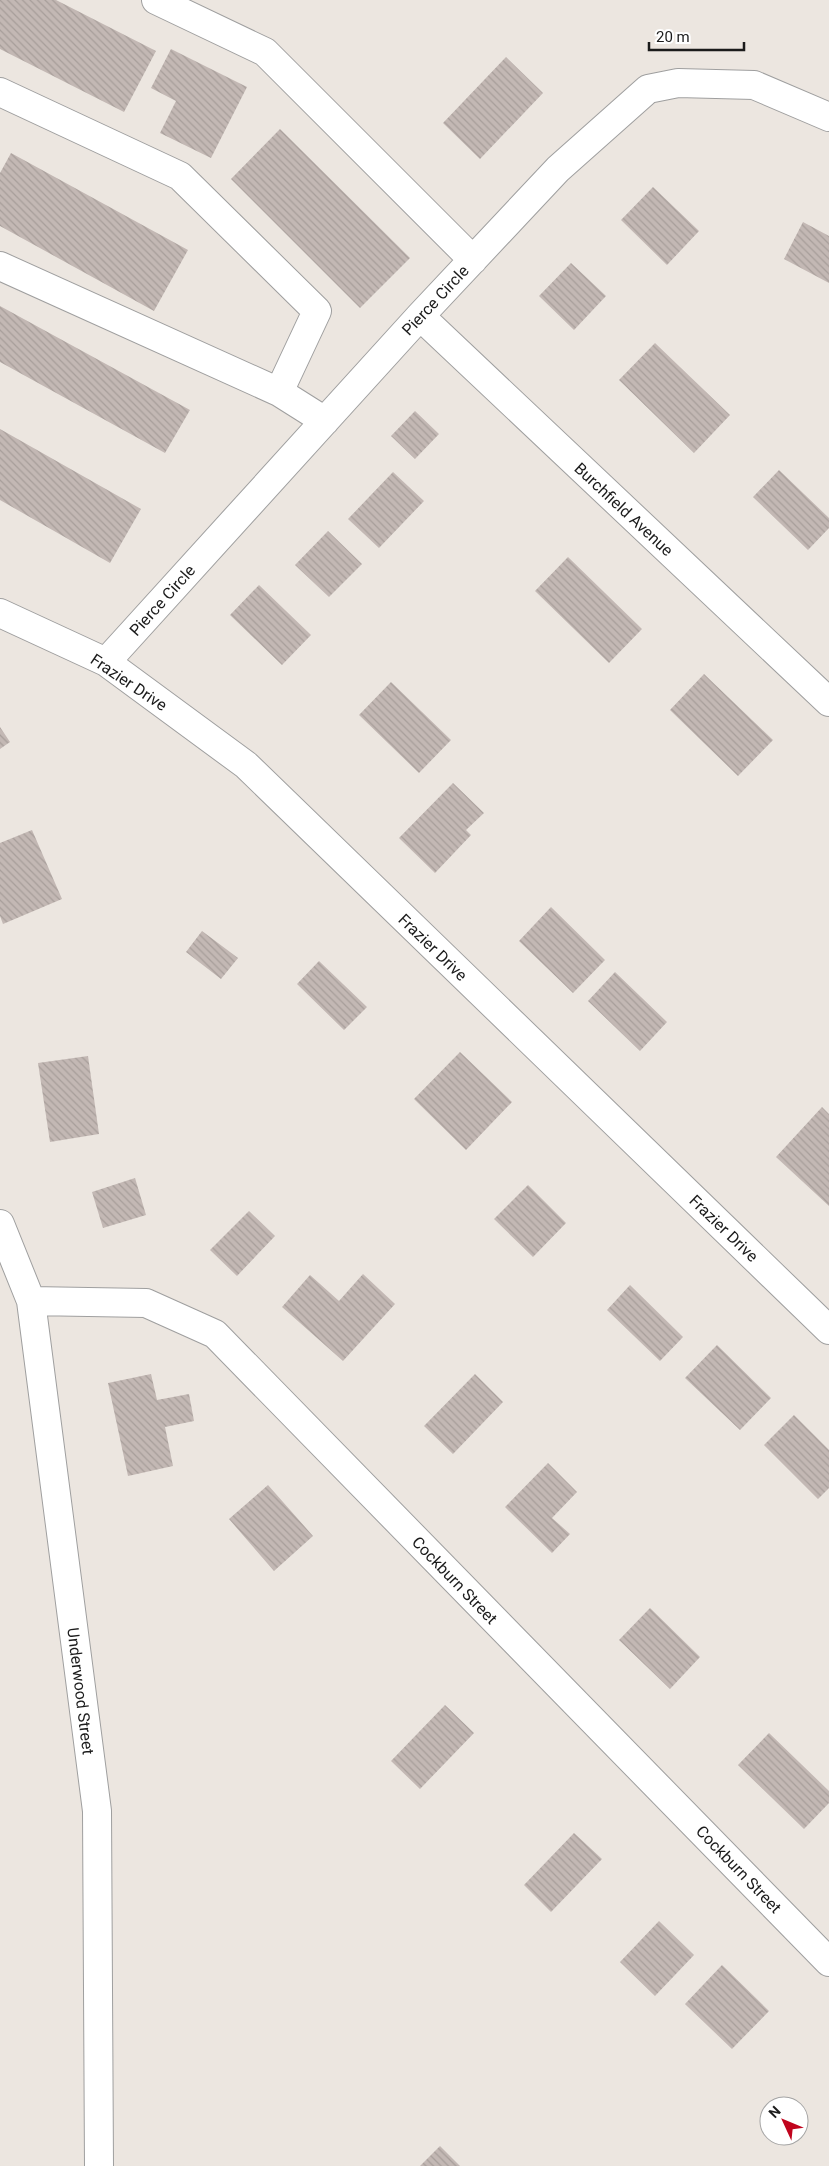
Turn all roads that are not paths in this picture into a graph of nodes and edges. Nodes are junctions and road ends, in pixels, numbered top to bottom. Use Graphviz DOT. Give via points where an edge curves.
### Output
graph roads {
  1 [pos="156,0"];
  2 [pos="0,92"];
  3 [pos="829,118"];
  4 [pos="473,260"];
  5 [pos="0,266"];
  6 [pos="420,316"];
  7 [pos="279,392"];
  8 [pos="325,421"];
  9 [pos="0,613"];
  10 [pos="106,662"];
  11 [pos="829,702"];
  12 [pos="0,1224"];
  13 [pos="31,1301"];
  14 [pos="829,1330"];
  15 [pos="829,1962"];
  16 [pos="99,2166"];
  1 -- 4 [label="street" via="265,52"];
  2 -- 7 [label="street" via="180,176 317,311"];
  3 -- 4 [label="street, Pierce Circle" via="754,85 678,83 648,89 558,169"];
  4 -- 6 [label="street, Pierce Circle"];
  5 -- 7 [label="street"];
  6 -- 8 [label="street, Pierce Circle"];
  6 -- 11 [label="street, Burchfield Avenue"];
  7 -- 8 [label="street"];
  8 -- 10 [label="street, Pierce Circle"];
  9 -- 10 [label="street, Frazier Drive"];
  10 -- 14 [label="street, Frazier Drive" via="246,765"];
  12 -- 13 [label="street, Underwood Street"];
  13 -- 15 [label="street, Cockburn Street" via="146,1303 215,1334"];
  13 -- 16 [label="street, Underwood Street" via="97,1811"];
}
